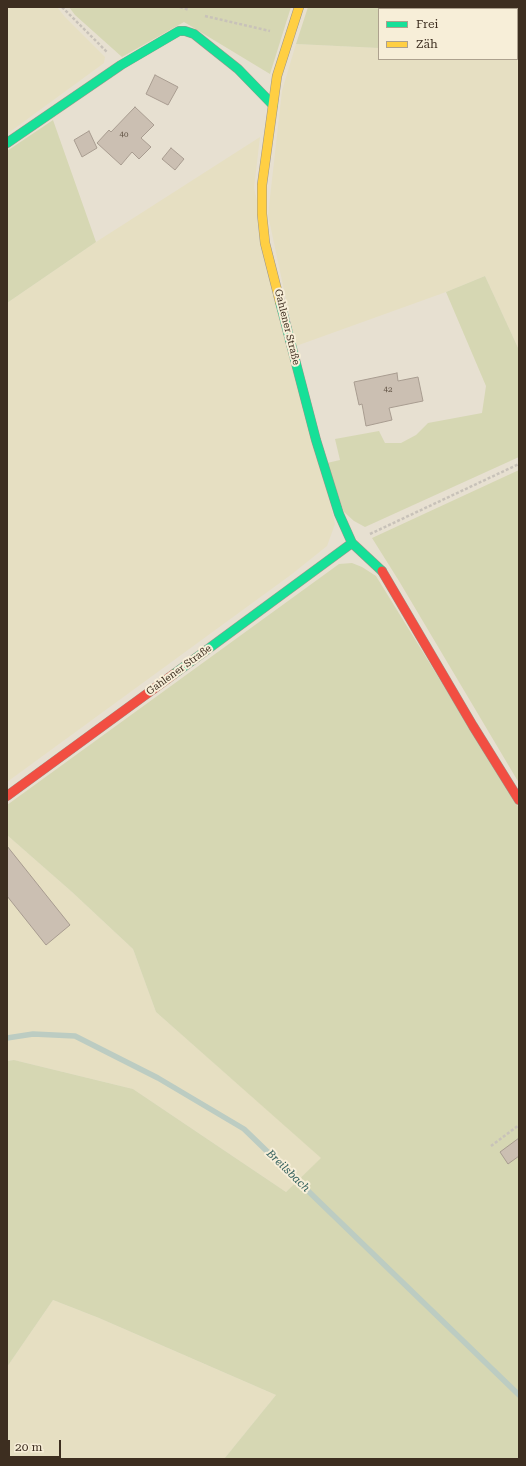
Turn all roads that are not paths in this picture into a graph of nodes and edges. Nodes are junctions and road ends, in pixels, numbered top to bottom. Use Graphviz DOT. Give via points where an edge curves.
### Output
graph roads {
  1 [pos="299,7"];
  2 [pos="273,105"];
  3 [pos="7,143"];
  4 [pos="352,543"];
  5 [pos="7,796"];
  6 [pos="519,800"];
  1 -- 2 [label="street, Gahlener Straße" via="277,76"];
  2 -- 3 [label="street" via="238,69 194,34 179,31 121,65"];
  2 -- 4 [label="street, Gahlener Straße" via="262,185 265,244 316,440 339,514"];
  4 -- 5 [label="street, Gahlener Straße"];
  4 -- 6 [label="street, Gahlener Straße" via="382,572"];
}
